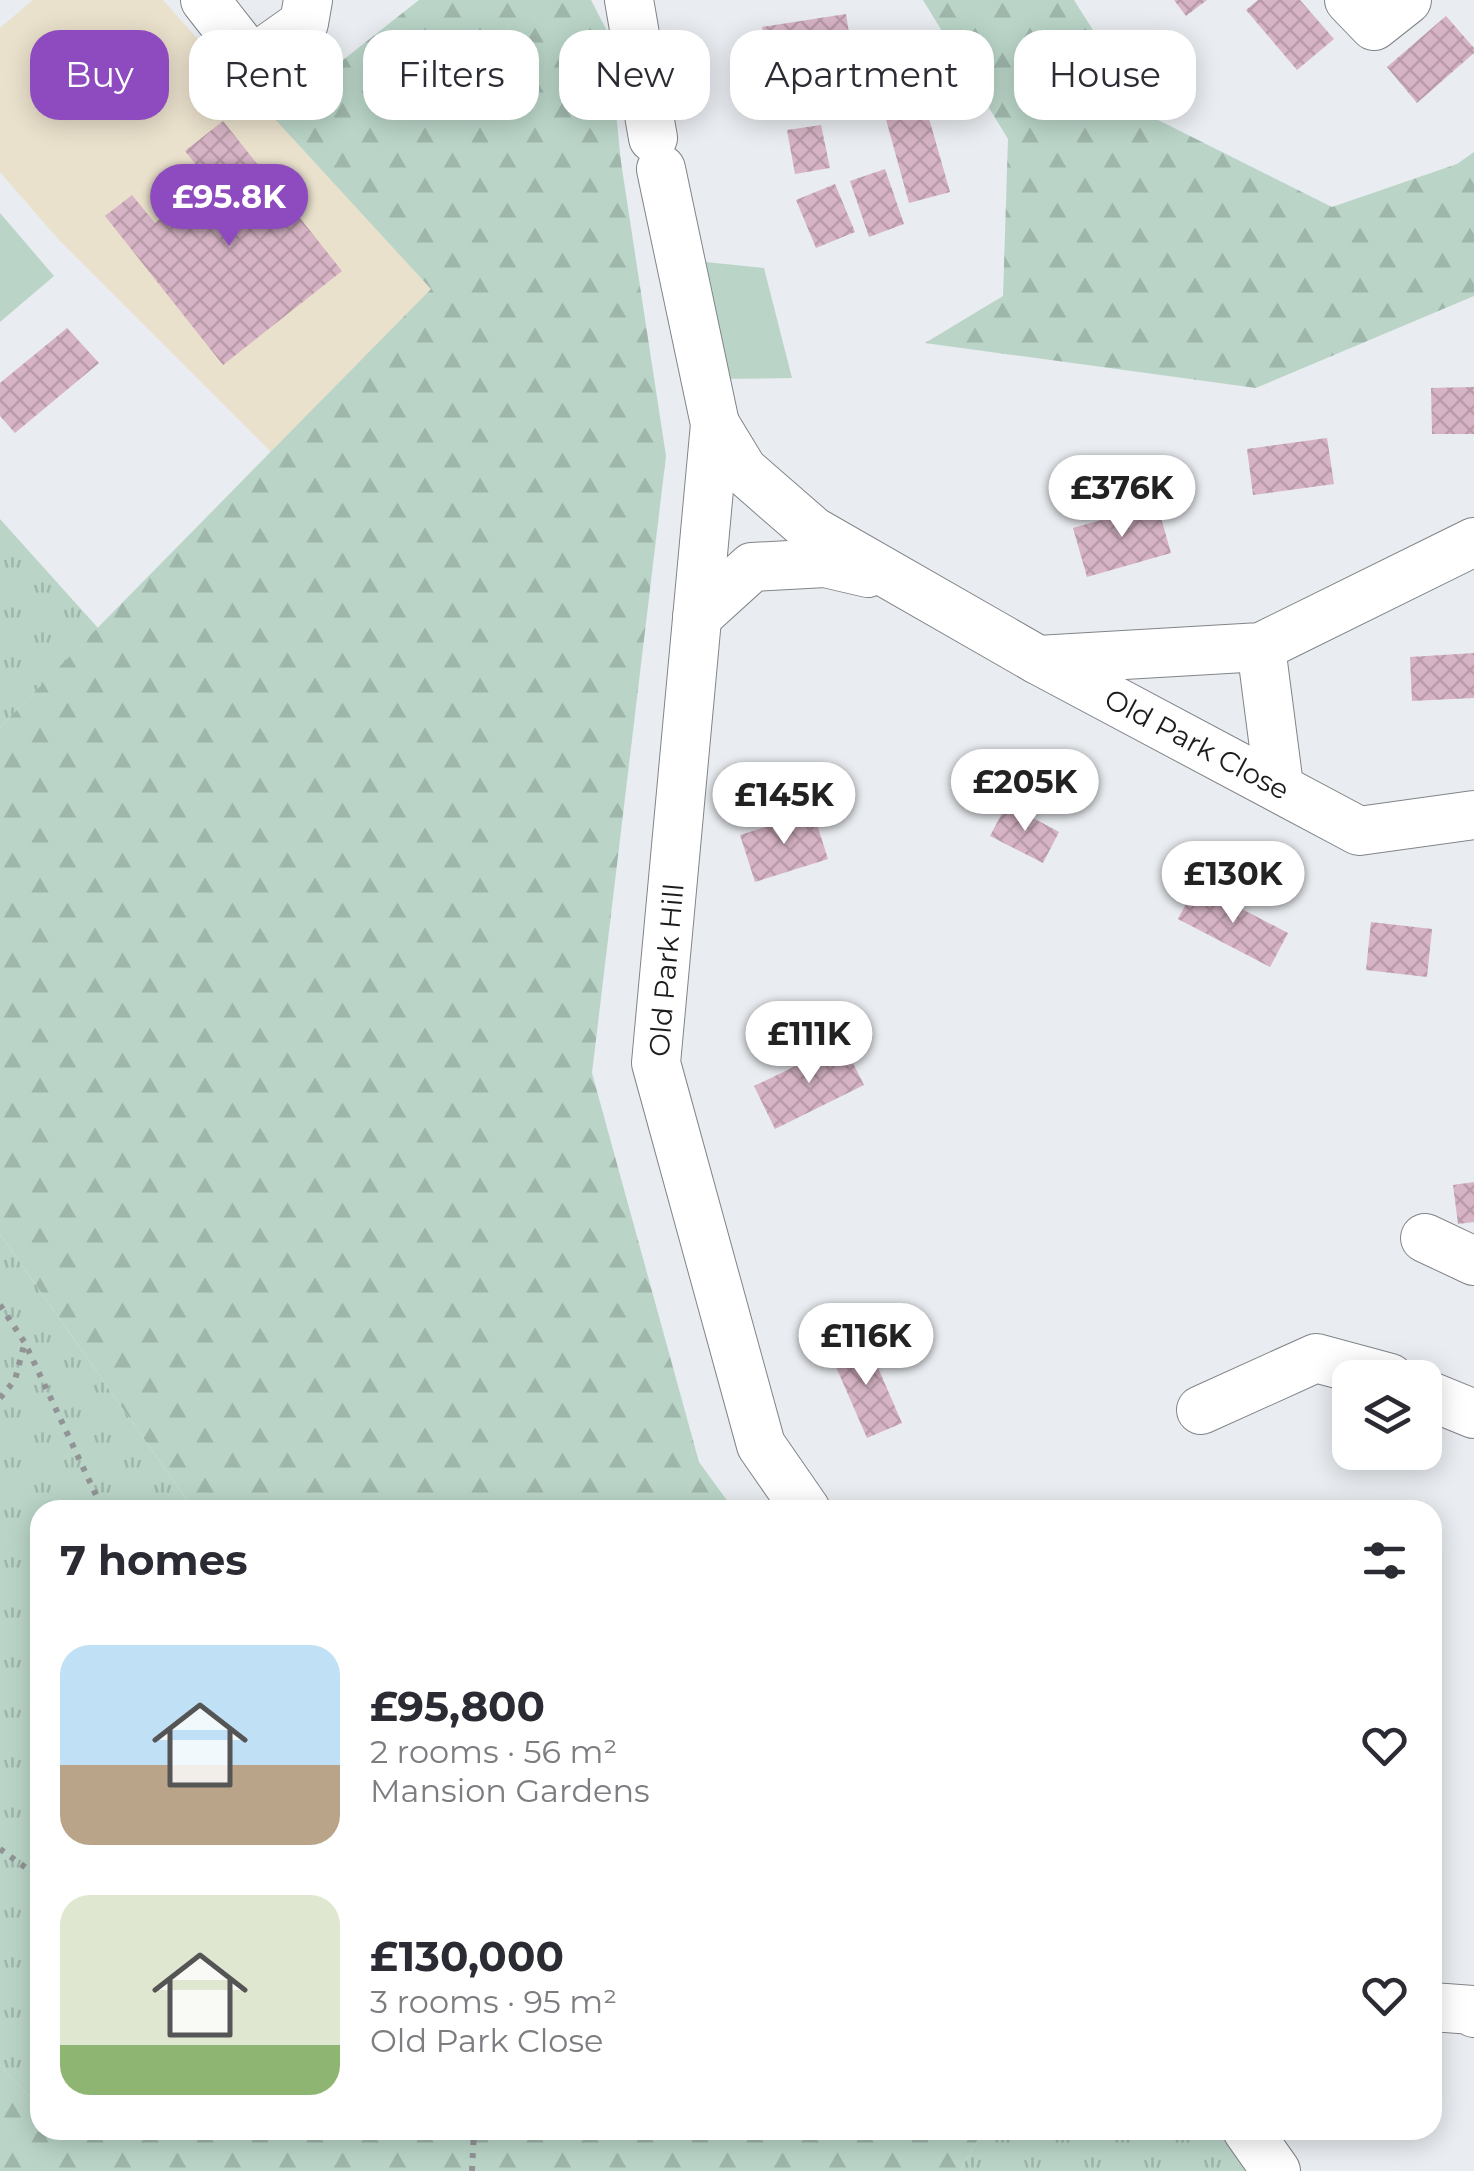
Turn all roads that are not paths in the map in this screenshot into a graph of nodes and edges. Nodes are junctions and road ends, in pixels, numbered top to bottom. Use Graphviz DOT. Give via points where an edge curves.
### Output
graph roads {
  1 [pos="204,0"];
  2 [pos="629,0"];
  3 [pos="1350,0"];
  4 [pos="1406,0"];
  5 [pos="317,8"];
  6 [pos="714,424"];
  7 [pos="1474,542"];
  8 [pos="896,579"];
  9 [pos="697,616"];
  10 [pos="1261,647"];
  11 [pos="1038,660"];
  12 [pos="1279,786"];
  13 [pos="1474,815"];
  14 [pos="1425,1238"];
  15 [pos="1474,1261"];
  16 [pos="1332,1362"];
  17 [pos="1442,1401"];
  18 [pos="1201,1410"];
  19 [pos="1474,1414"];
  20 [pos="799,1500"];
  21 [pos="1442,2007"];
  22 [pos="1474,2013"];
  23 [pos="1254,2140"];
  24 [pos="1276,2171"];
  1 -- 5 [label="street" via="252,60"];
  2 -- 6 [label="street, Old Park Hill"];
  3 -- 4 [label="street" via="1374,26"];
  6 -- 8 [label="street, Old Park Close" via="743,470 813,531"];
  6 -- 9 [label="street, Old Park Hill"];
  7 -- 10 [label="street"];
  8 -- 9 [label="street" via="826,563 752,567"];
  8 -- 11 [label="street, Old Park Close"];
  9 -- 20 [label="street, Old Park Hill" via="656,1064 761,1446"];
  10 -- 11 [label="street"];
  10 -- 12 [label="street"];
  11 -- 12 [label="street, Old Park Close"];
  12 -- 13 [label="street, Old Park Close" via="1359,831"];
  14 -- 15 [label="street"];
  16 -- 18 [label="street" via="1316,1358"];
  17 -- 19 [label="street"];
  21 -- 22 [label="street"];
  23 -- 24 [label="street"];
}
